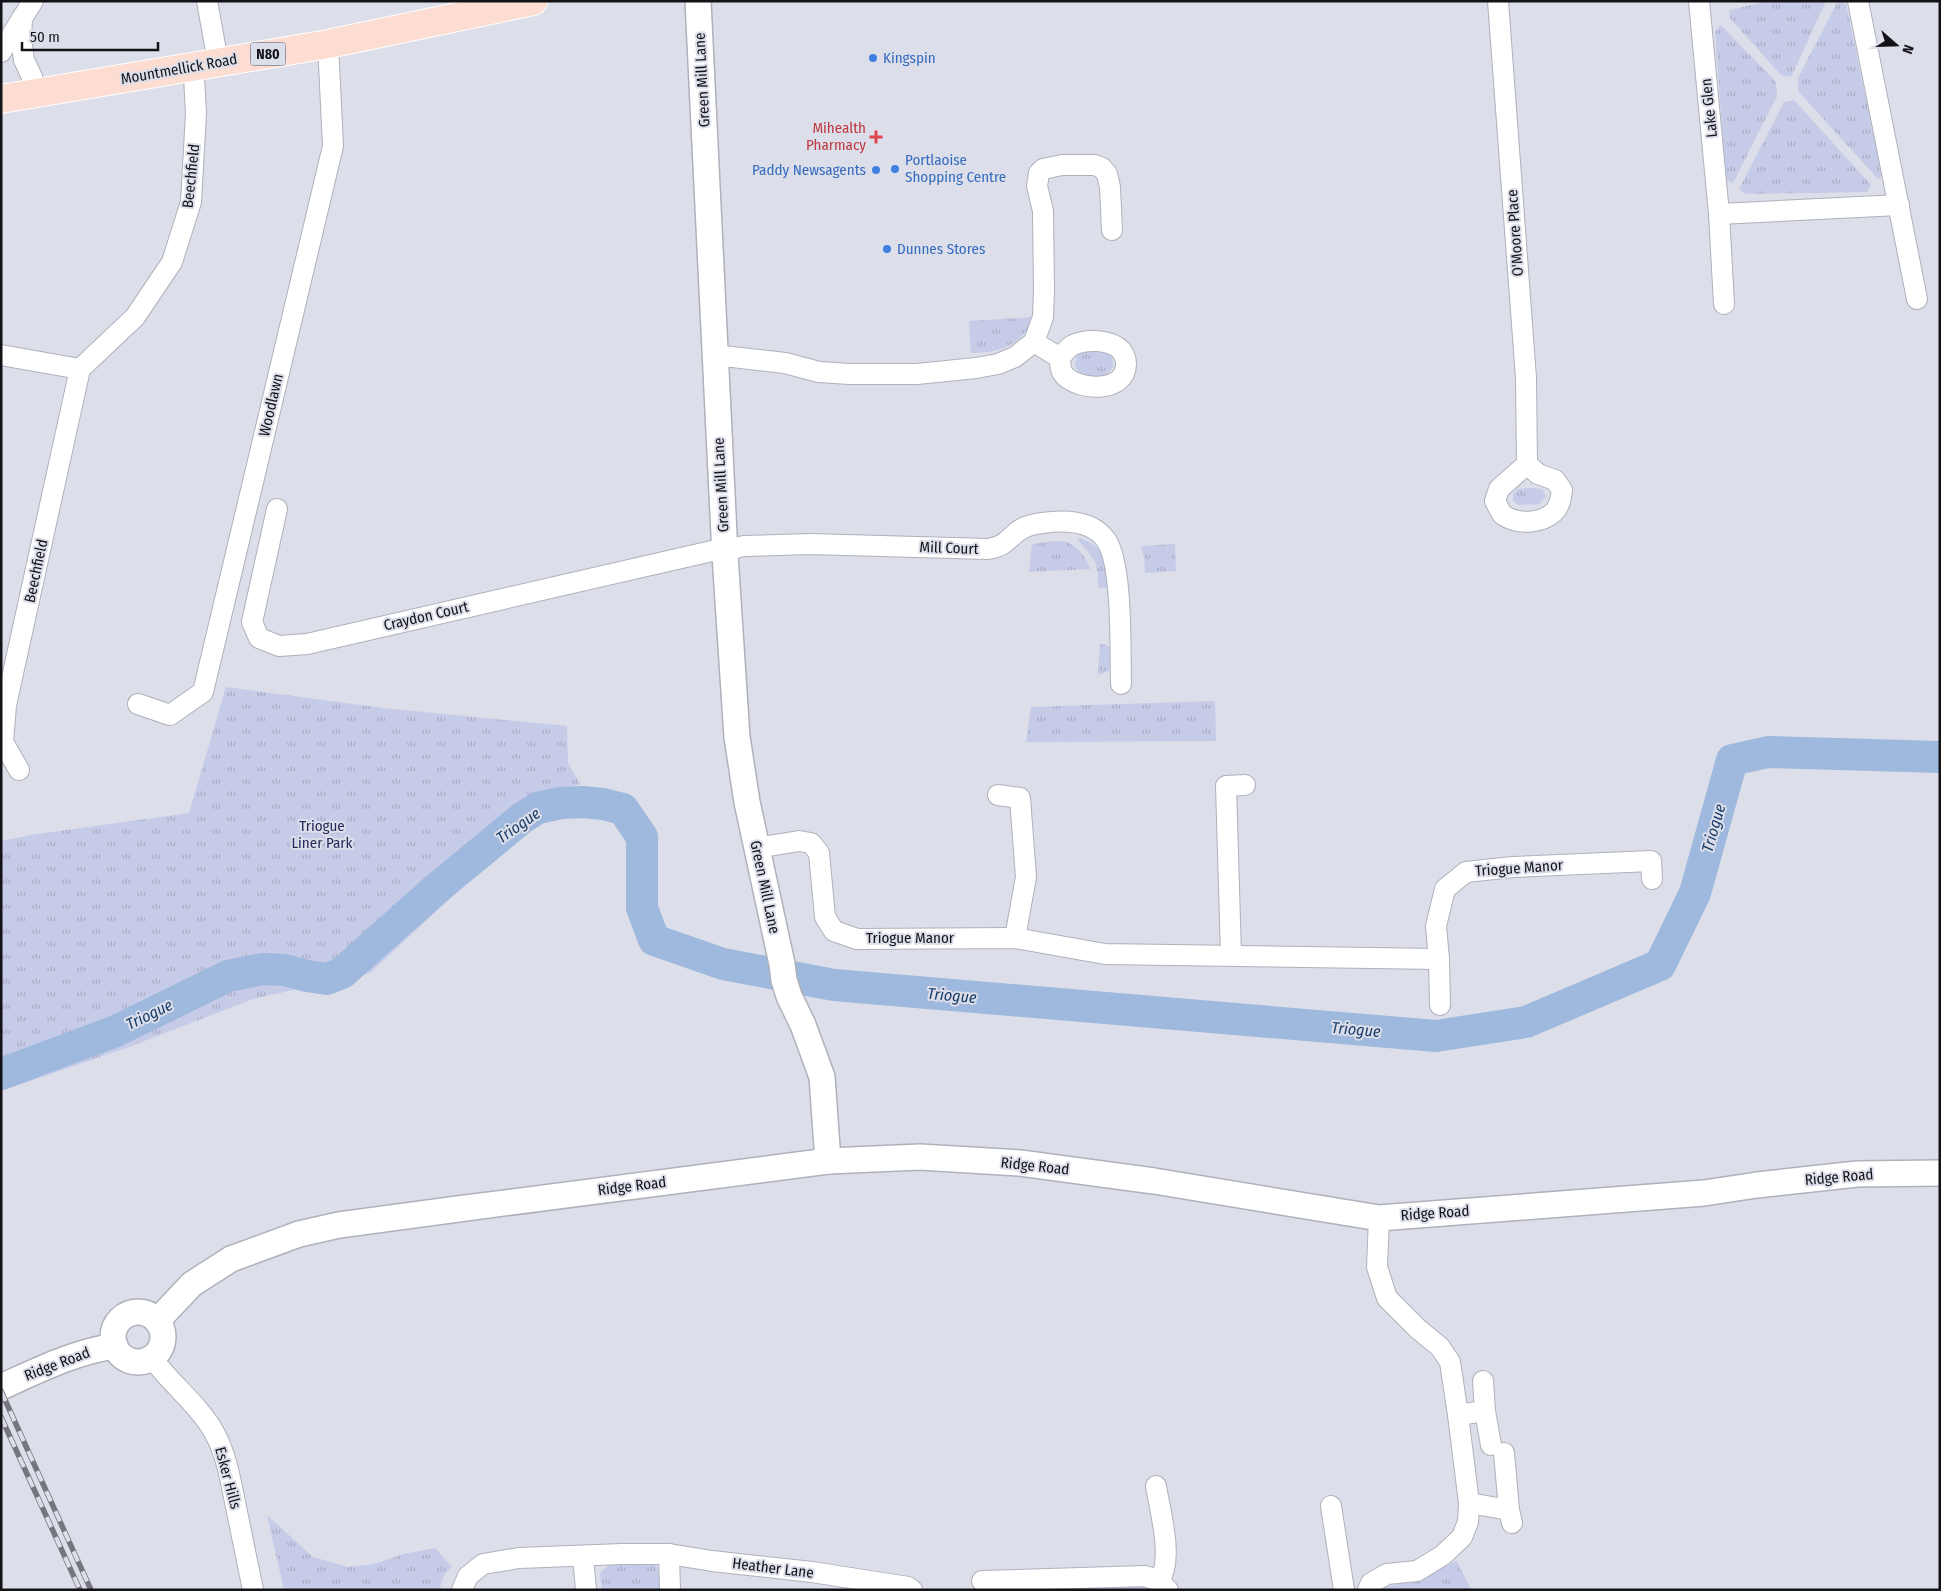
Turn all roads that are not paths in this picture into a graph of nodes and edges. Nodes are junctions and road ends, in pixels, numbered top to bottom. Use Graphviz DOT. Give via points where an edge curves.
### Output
graph roads {
  1 [pos="207,1"];
  2 [pos="533,1"];
  3 [pos="698,1"];
  4 [pos="1498,1"];
  5 [pos="1858,1"];
  6 [pos="1701,2"];
  7 [pos="28,10"];
  8 [pos="328,44"];
  9 [pos="1,52"];
  10 [pos="218,62"];
  11 [pos="191,67"];
  12 [pos="36,93"];
  13 [pos="1,99"];
  14 [pos="1899,205"];
  15 [pos="1719,214"];
  16 [pos="1112,230"];
  17 [pos="1917,299"];
  18 [pos="1724,304"];
  19 [pos="1034,342"];
  20 [pos="1,355"];
  21 [pos="715,355"];
  22 [pos="1060,358"];
  23 [pos="80,369"];
  24 [pos="1527,464"];
  25 [pos="277,509"];
  26 [pos="725,552"];
  27 [pos="1121,684"];
  28 [pos="138,704"];
  29 [pos="19,770"];
  30 [pos="1245,785"];
  31 [pos="998,795"];
  32 [pos="757,848"];
  33 [pos="1652,879"];
  34 [pos="1015,938"];
  35 [pos="1231,955"];
  36 [pos="1439,959"];
  37 [pos="1440,1005"];
  38 [pos="828,1161"];
  39 [pos="1940,1173"];
  40 [pos="1379,1218"];
  41 [pos="157,1321"];
  42 [pos="115,1346"];
  43 [pos="152,1358"];
  44 [pos="1483,1381"];
  45 [pos="1,1387"];
  46 [pos="1485,1411"];
  47 [pos="1458,1415"];
  48 [pos="1156,1486"];
  49 [pos="1469,1503"];
  50 [pos="1331,1506"];
  51 [pos="668,1554"];
  52 [pos="583,1556"];
  53 [pos="982,1581"];
  54 [pos="1016,1585"];
  55 [pos="1164,1586"];
  56 [pos="253,1590"];
  57 [pos="462,1590"];
  58 [pos="586,1590"];
  59 [pos="670,1590"];
  60 [pos="912,1590"];
  61 [pos="1344,1590"];
  62 [pos="1368,1590"];
  1 -- 10 [label="street"];
  2 -- 8 [label="main road, Mountmellick Road / N80"];
  3 -- 21 [label="street, Green Mill Lane"];
  4 -- 24 [label="street, O'Moore Place" via="1526,378"];
  5 -- 14 [label="street"];
  6 -- 15 [label="street, Lake Glen"];
  7 -- 9 [label="street"];
  7 -- 12 [label="street" via="21,39 24,60"];
  8 -- 10 [label="main road, Mountmellick Road / N80"];
  8 -- 28 [label="street, Woodlawn" via="334,146 203,692 170,715"];
  10 -- 11 [label="main road, Mountmellick Road / N80"];
  11 -- 12 [label="main road, Mountmellick Road / N80"];
  11 -- 23 [label="street, Beechfield" via="196,113 191,202 172,262 135,316"];
  12 -- 13 [label="main road, Mountmellick Road / N80"];
  14 -- 15 [label="street"];
  14 -- 17 [label="street"];
  15 -- 18 [label="street, Lake Glen"];
  16 -- 19 [label="street" via="1110,187 1102,168 1062,164 1039,173 1037,186 1043,211 1044,308"];
  19 -- 21 [label="street" via="1015,357 998,364 917,374 820,372"];
  19 -- 22 [label="street"];
  20 -- 23 [label="street"];
  21 -- 26 [label="street, Green Mill Lane"];
  23 -- 29 [label="street, Beechfield" via="6,705 3,742"];
  25 -- 26 [label="street, Craydon Court" via="252,622 259,638 279,646 307,644"];
  26 -- 27 [label="street, Mill Court" via="744,546 810,544 983,550 1004,544 1017,532 1032,526 1055,522 1081,524 1105,539 1116,565"];
  26 -- 32 [label="street, Green Mill Lane" via="737,737"];
  30 -- 35 [label="street" via="1226,786"];
  31 -- 34 [label="street" via="1020,798 1026,877"];
  32 -- 34 [label="street, Triogue Manor" via="799,841 810,843 819,853 824,917 834,931 857,938"];
  32 -- 38 [label="street, Green Mill Lane" via="784,980 822,1077"];
  33 -- 36 [label="street, Triogue Manor" via="1651,861 1466,872 1445,889 1436,926"];
  34 -- 35 [label="street, Triogue Manor" via="1105,954"];
  35 -- 36 [label="street, Triogue Manor"];
  36 -- 37 [label="street, Triogue Manor"];
  38 -- 40 [label="street, Ridge Road" via="920,1157 1020,1163 1154,1181"];
  38 -- 41 [label="street, Ridge Road" via="339,1225 299,1234 231,1259 192,1284"];
  39 -- 40 [label="street, Ridge Road" via="1857,1174 1704,1193"];
  40 -- 47 [label="street" via="1377,1267 1387,1298 1440,1346 1450,1362"];
  41 -- 42 [label="street" via="139,1312 124,1317 115,1330"];
  41 -- 43 [label="street" via="163,1340"];
  42 -- 43 [label="street" via="132,1361"];
  42 -- 45 [label="street, Ridge Road" via="92,1349 60,1360"];
  43 -- 56 [label="street, Esker Hills" via="215,1433 231,1484"];
  44 -- 46 [label="street"];
  46 -- 47 [label="street"];
  46 -- 49 [label="street" via="1497,1449 1510,1517"];
  47 -- 49 [label="street"];
  48 -- 55 [label="street" via="1165,1544"];
  49 -- 62 [label="street" via="1468,1522 1462,1537 1443,1555 1417,1571 1387,1574 1371,1582"];
  50 -- 61 [label="street"];
  51 -- 52 [label="street, Heather Lane"];
  51 -- 59 [label="street"];
  51 -- 60 [label="street, Heather Lane" via="812,1572"];
  52 -- 57 [label="street, Heather Lane" via="520,1558 483,1564 468,1576"];
  52 -- 58 [label="street"];
  53 -- 54 [label="street"];
  54 -- 55 [label="street" via="1145,1576"];
}
